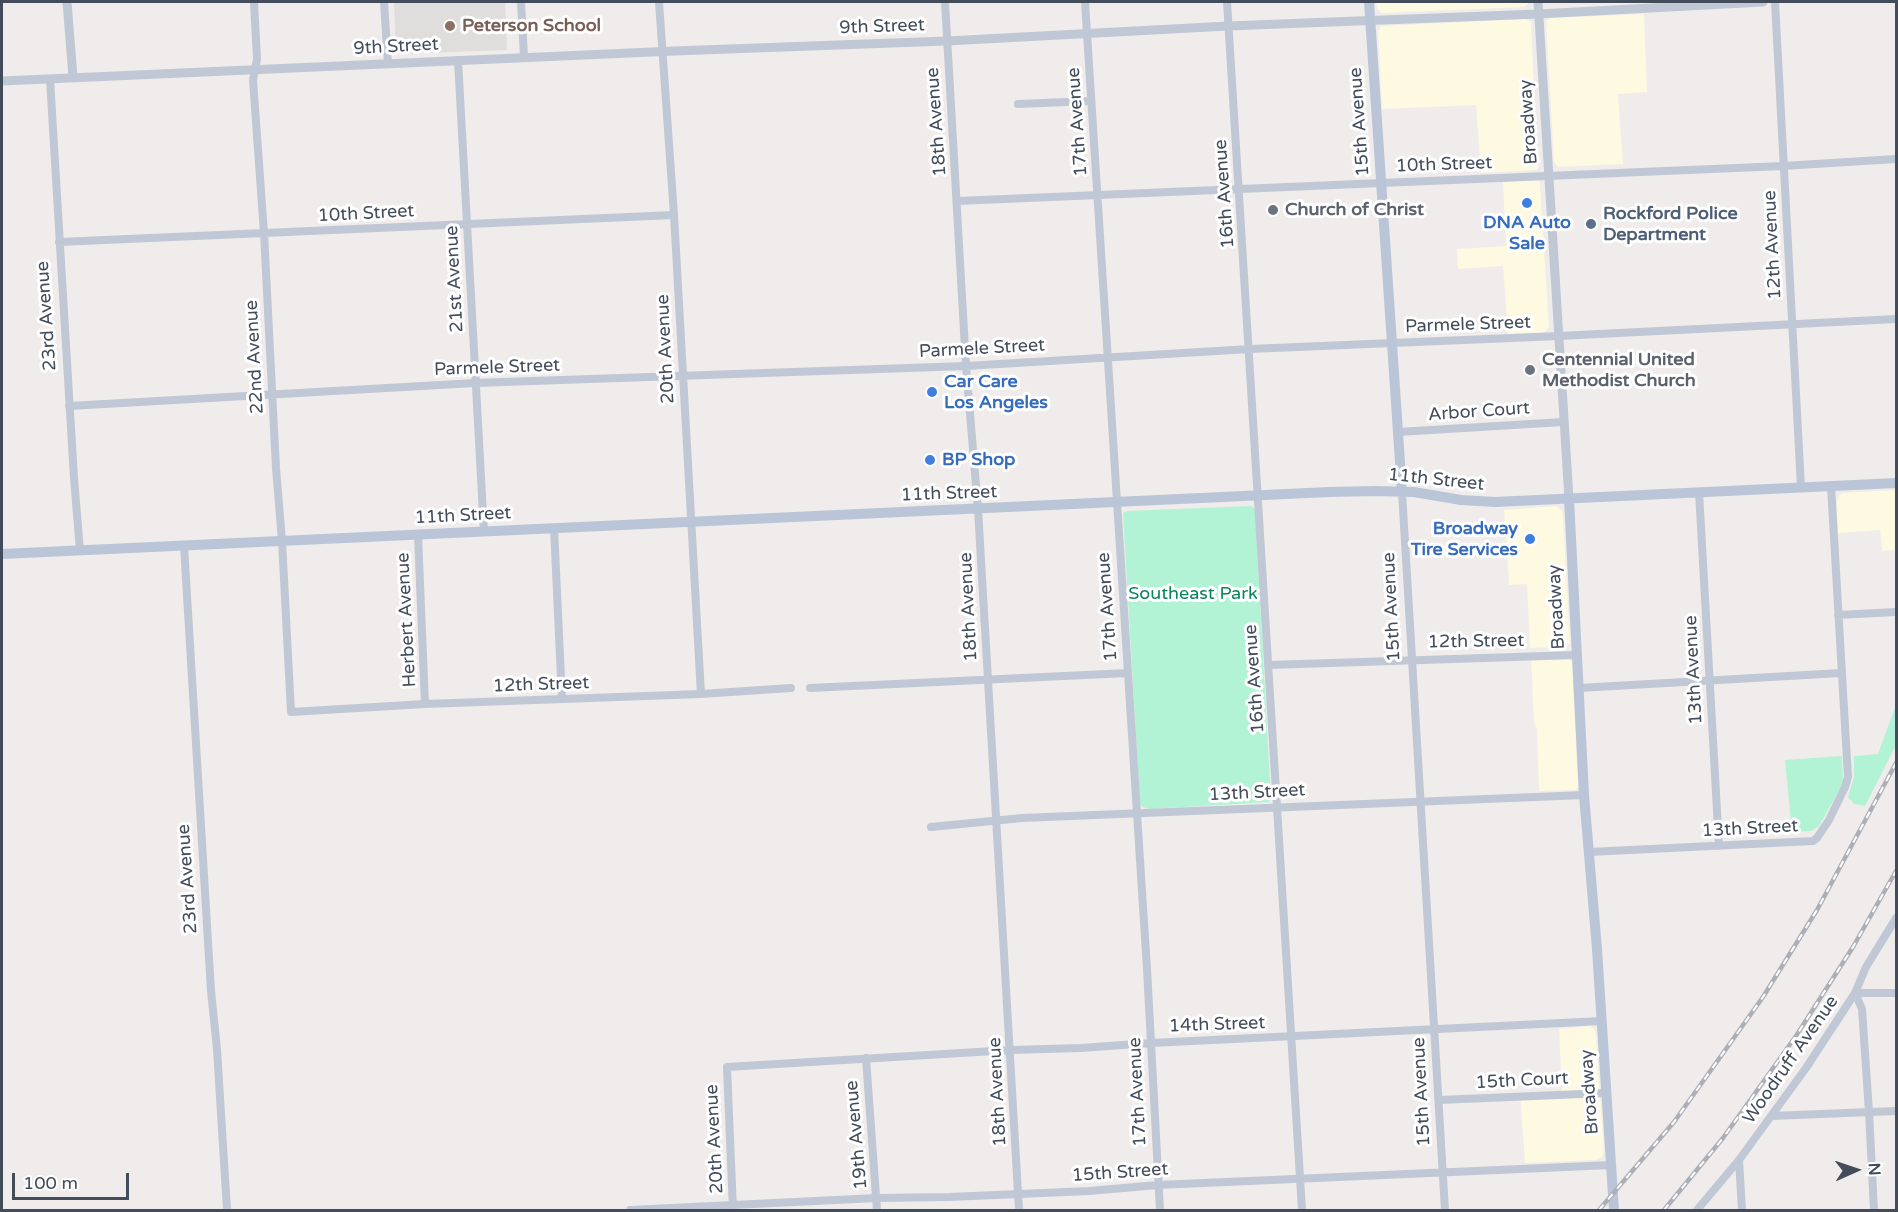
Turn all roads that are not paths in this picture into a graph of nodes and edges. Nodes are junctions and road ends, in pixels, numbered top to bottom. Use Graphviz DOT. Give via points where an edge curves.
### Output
graph roads {
  1 [pos="67,2"];
  2 [pos="254,2"];
  3 [pos="384,2"];
  4 [pos="520,2"];
  5 [pos="659,2"];
  6 [pos="945,2"];
  7 [pos="1085,2"];
  8 [pos="1227,2"];
  9 [pos="1369,2"];
  10 [pos="1538,2"];
  11 [pos="1763,2"];
  12 [pos="1775,2"];
  13 [pos="1538,14"];
  14 [pos="1370,21"];
  15 [pos="1228,26"];
  16 [pos="1087,34"];
  17 [pos="947,41"];
  18 [pos="662,51"];
  19 [pos="524,57"];
  20 [pos="458,60"];
  21 [pos="388,64"];
  22 [pos="255,69"];
  23 [pos="73,77"];
  24 [pos="50,79"];
  25 [pos="2,81"];
  26 [pos="1091,101"];
  27 [pos="1018,105"];
  28 [pos="1896,159"];
  29 [pos="1783,166"];
  30 [pos="1550,176"];
  31 [pos="1381,183"];
  32 [pos="1240,188"];
  33 [pos="1097,195"];
  34 [pos="957,201"];
  35 [pos="674,214"];
  36 [pos="467,224"];
  37 [pos="264,233"];
  38 [pos="59,242"];
  39 [pos="1896,319"];
  40 [pos="1792,324"];
  41 [pos="1559,336"];
  42 [pos="1392,343"];
  43 [pos="1250,349"];
  44 [pos="1107,357"];
  45 [pos="966,366"];
  46 [pos="683,377"];
  47 [pos="475,383"];
  48 [pos="273,395"];
  49 [pos="69,406"];
  50 [pos="1563,422"];
  51 [pos="1398,432"];
  52 [pos="1896,483"];
  53 [pos="1831,486"];
  54 [pos="1801,487"];
  55 [pos="1402,492"];
  56 [pos="1699,492"];
  57 [pos="1259,496"];
  58 [pos="1569,498"];
  59 [pos="1117,503"];
  60 [pos="978,509"];
  61 [pos="693,522"];
  62 [pos="554,528"];
  63 [pos="484,532"];
  64 [pos="418,535"];
  65 [pos="282,541"];
  66 [pos="184,546"];
  67 [pos="80,550"];
  68 [pos="2,554"];
  69 [pos="1896,612"];
  70 [pos="1838,615"];
  71 [pos="1576,655"];
  72 [pos="1412,659"];
  73 [pos="1269,665"];
  74 [pos="1128,673"];
  75 [pos="1841,674"];
  76 [pos="988,679"];
  77 [pos="1709,681"];
  78 [pos="791,688"];
  79 [pos="810,688"];
  80 [pos="1579,688"];
  81 [pos="701,694"];
  82 [pos="562,699"];
  83 [pos="425,704"];
  84 [pos="291,711"];
  85 [pos="1584,795"];
  86 [pos="1421,800"];
  87 [pos="1279,807"];
  88 [pos="1137,813"];
  89 [pos="996,820"];
  90 [pos="931,827"];
  91 [pos="1719,846"];
  92 [pos="1589,852"];
  93 [pos="1896,918"];
  94 [pos="1855,993"];
  95 [pos="1896,993"];
  96 [pos="1602,1021"];
  97 [pos="1435,1030"];
  98 [pos="1292,1037"];
  99 [pos="1151,1043"];
  100 [pos="1011,1050"];
  101 [pos="866,1058"];
  102 [pos="727,1067"];
  103 [pos="1606,1093"];
  104 [pos="1439,1100"];
  105 [pos="1896,1111"];
  106 [pos="1869,1112"];
  107 [pos="1771,1116"];
  108 [pos="1739,1160"];
  109 [pos="1611,1165"];
  110 [pos="1443,1172"];
  111 [pos="1301,1178"];
  112 [pos="1158,1185"];
  113 [pos="1018,1194"];
  114 [pos="877,1198"];
  115 [pos="733,1208"];
  116 [pos="227,1210"];
  117 [pos="630,1210"];
  118 [pos="878,1210"];
  119 [pos="1019,1210"];
  120 [pos="1160,1210"];
  121 [pos="1302,1210"];
  122 [pos="1445,1210"];
  123 [pos="1614,1210"];
  124 [pos="1697,1210"];
  125 [pos="1742,1210"];
  126 [pos="1874,1210"];
  1 -- 23 [label="street"];
  2 -- 22 [label="street, 22nd Avenue" via="258,59"];
  3 -- 21 [label="street"];
  4 -- 19 [label="street"];
  5 -- 18 [label="street, 20th Avenue"];
  6 -- 17 [label="street, 18th Avenue"];
  7 -- 16 [label="street, 17th Avenue"];
  8 -- 15 [label="street, 16th Avenue"];
  9 -- 14 [label="main road, 15th Avenue"];
  10 -- 13 [label="street, Broadway"];
  11 -- 13 [label="street, 9th Street"];
  12 -- 29 [label="street, 12th Avenue"];
  13 -- 14 [label="street, 9th Street"];
  13 -- 30 [label="street, Broadway"];
  14 -- 15 [label="street, 9th Street"];
  14 -- 31 [label="main road, 15th Avenue"];
  15 -- 16 [label="street, 9th Street"];
  15 -- 32 [label="street, 16th Avenue"];
  16 -- 17 [label="street, 9th Street"];
  16 -- 26 [label="street, 17th Avenue"];
  17 -- 18 [label="street, 9th Street"];
  17 -- 34 [label="street, 18th Avenue"];
  18 -- 19 [label="street, 9th Street"];
  18 -- 35 [label="street, 20th Avenue"];
  19 -- 20 [label="street, 9th Street"];
  20 -- 21 [label="street, 9th Street"];
  20 -- 36 [label="street, 21st Avenue"];
  21 -- 22 [label="street, 9th Street"];
  22 -- 23 [label="street, 9th Street"];
  22 -- 37 [label="street, 22nd Avenue"];
  23 -- 24 [label="street, 9th Street"];
  24 -- 25 [label="street, 9th Street"];
  24 -- 38 [label="street, 23rd Avenue"];
  26 -- 27 [label="street"];
  26 -- 33 [label="street, 17th Avenue"];
  28 -- 29 [label="street, 10th Street"];
  29 -- 30 [label="street, 10th Street"];
  29 -- 40 [label="street, 12th Avenue"];
  30 -- 31 [label="street, 10th Street"];
  30 -- 41 [label="street, Broadway"];
  31 -- 32 [label="street, 10th Street"];
  31 -- 42 [label="main road, 15th Avenue"];
  32 -- 33 [label="street, 10th Street"];
  32 -- 43 [label="street, 16th Avenue"];
  33 -- 34 [label="street, 10th Street"];
  33 -- 44 [label="street, 17th Avenue"];
  34 -- 45 [label="street, 18th Avenue"];
  35 -- 36 [label="street, 10th Street"];
  35 -- 46 [label="street, 20th Avenue"];
  36 -- 37 [label="street, 10th Street"];
  36 -- 47 [label="street, 21st Avenue"];
  37 -- 38 [label="street, 10th Street"];
  37 -- 48 [label="street, 22nd Avenue"];
  38 -- 49 [label="street, 23rd Avenue"];
  39 -- 40 [label="street, Parmele Street"];
  40 -- 41 [label="street, Parmele Street"];
  40 -- 54 [label="street, 12th Avenue"];
  41 -- 42 [label="street, Parmele Street"];
  41 -- 50 [label="street, Broadway"];
  42 -- 43 [label="street, Parmele Street"];
  42 -- 51 [label="main road, 15th Avenue"];
  43 -- 44 [label="street, Parmele Street"];
  43 -- 57 [label="street, 16th Avenue"];
  44 -- 45 [label="street, Parmele Street"];
  44 -- 59 [label="street, 17th Avenue"];
  45 -- 46 [label="street, Parmele Street"];
  45 -- 60 [label="street, 18th Avenue"];
  46 -- 47 [label="street, Parmele Street"];
  46 -- 61 [label="street, 20th Avenue"];
  47 -- 48 [label="street, Parmele Street"];
  47 -- 63 [label="street, 21st Avenue"];
  48 -- 49 [label="street, Parmele Street"];
  48 -- 65 [label="street, 22nd Avenue"];
  49 -- 67 [label="street, 23rd Avenue"];
  50 -- 51 [label="street, Arbor Court"];
  50 -- 58 [label="street, Broadway"];
  51 -- 55 [label="main road, 15th Avenue"];
  52 -- 53 [label="main road, 11th Street"];
  53 -- 54 [label="main road, 11th Street"];
  53 -- 70 [label="street"];
  54 -- 56 [label="main road, 11th Street"];
  55 -- 57 [label="main road, 11th Street"];
  55 -- 58 [label="main road, 11th Street" via="1479,502"];
  55 -- 72 [label="street, 15th Avenue"];
  56 -- 58 [label="main road, 11th Street"];
  56 -- 77 [label="street, 13th Avenue"];
  57 -- 59 [label="main road, 11th Street"];
  57 -- 73 [label="street, 16th Avenue"];
  58 -- 71 [label="main road, Broadway"];
  59 -- 60 [label="main road, 11th Street"];
  59 -- 74 [label="street, 17th Avenue"];
  60 -- 61 [label="main road, 11th Street"];
  60 -- 76 [label="street, 18th Avenue"];
  61 -- 62 [label="main road, 11th Street"];
  61 -- 81 [label="street, 20th Avenue"];
  62 -- 63 [label="main road, 11th Street"];
  62 -- 82 [label="street"];
  63 -- 64 [label="main road, 11th Street"];
  64 -- 65 [label="main road, 11th Street"];
  64 -- 83 [label="street, Herbert Avenue"];
  65 -- 66 [label="main road, 11th Street"];
  65 -- 84 [label="street, 22nd Avenue"];
  66 -- 67 [label="main road, 11th Street"];
  66 -- 116 [label="street, 23rd Avenue"];
  67 -- 68 [label="main road, 11th Street"];
  69 -- 70 [label="street"];
  70 -- 75 [label="street"];
  71 -- 72 [label="street, 12th Street"];
  71 -- 80 [label="main road, Broadway"];
  72 -- 73 [label="street, 12th Street"];
  72 -- 86 [label="street, 15th Avenue"];
  73 -- 87 [label="street, 16th Avenue"];
  74 -- 76 [label="street"];
  74 -- 88 [label="street, 17th Avenue"];
  75 -- 77 [label="street"];
  75 -- 91 [label="street, 13th Street" via="1848,777 1817,838"];
  76 -- 79 [label="street"];
  76 -- 89 [label="street, 18th Avenue"];
  77 -- 80 [label="street"];
  77 -- 91 [label="street, 13th Avenue"];
  78 -- 81 [label="street, 12th Street"];
  80 -- 85 [label="main road, Broadway"];
  81 -- 82 [label="street, 12th Street"];
  82 -- 83 [label="street, 12th Street"];
  83 -- 84 [label="street, 12th Street"];
  85 -- 86 [label="street, 13th Street"];
  85 -- 92 [label="main road, Broadway"];
  86 -- 87 [label="street, 13th Street"];
  86 -- 97 [label="street, 15th Avenue"];
  87 -- 88 [label="street, 13th Street"];
  87 -- 98 [label="street, 16th Avenue"];
  88 -- 89 [label="street, 13th Street"];
  88 -- 99 [label="street, 17th Avenue"];
  89 -- 90 [label="street, 13th Street"];
  89 -- 100 [label="street, 18th Avenue"];
  91 -- 92 [label="street, 13th Street"];
  92 -- 96 [label="main road, Broadway"];
  93 -- 94 [label="street, Woodruff Avenue"];
  94 -- 95 [label="street"];
  94 -- 106 [label="street" via="1862,1009"];
  94 -- 107 [label="street, Woodruff Avenue"];
  96 -- 97 [label="street, 14th Street"];
  96 -- 103 [label="main road, Broadway"];
  97 -- 98 [label="street, 14th Street"];
  97 -- 104 [label="street, 15th Avenue"];
  98 -- 99 [label="street, 14th Street"];
  98 -- 111 [label="street, 16th Avenue"];
  99 -- 100 [label="street, 14th Street"];
  99 -- 112 [label="street, 17th Avenue"];
  100 -- 101 [label="street, 14th Street"];
  100 -- 113 [label="street, 18th Avenue"];
  101 -- 102 [label="street, 14th Street"];
  101 -- 114 [label="street, 19th Avenue"];
  102 -- 115 [label="street, 20th Avenue"];
  103 -- 104 [label="street, 15th Court"];
  103 -- 109 [label="main road, Broadway"];
  104 -- 110 [label="street, 15th Avenue"];
  105 -- 106 [label="street"];
  106 -- 107 [label="street"];
  106 -- 126 [label="street"];
  107 -- 108 [label="street, Woodruff Avenue"];
  108 -- 124 [label="street, Woodruff Avenue"];
  108 -- 125 [label="street"];
  109 -- 110 [label="street, 15th Street"];
  109 -- 123 [label="main road, Broadway"];
  110 -- 111 [label="street, 15th Street"];
  110 -- 122 [label="street, 15th Avenue"];
  111 -- 112 [label="street, 15th Street"];
  111 -- 121 [label="street, 16th Avenue"];
  112 -- 113 [label="street, 15th Street"];
  112 -- 120 [label="street, 17th Avenue"];
  113 -- 114 [label="street, 15th Street"];
  113 -- 119 [label="street, 18th Avenue"];
  114 -- 115 [label="street, 15th Street"];
  114 -- 118 [label="street, 19th Avenue"];
  115 -- 117 [label="street, 15th Street"];
}
